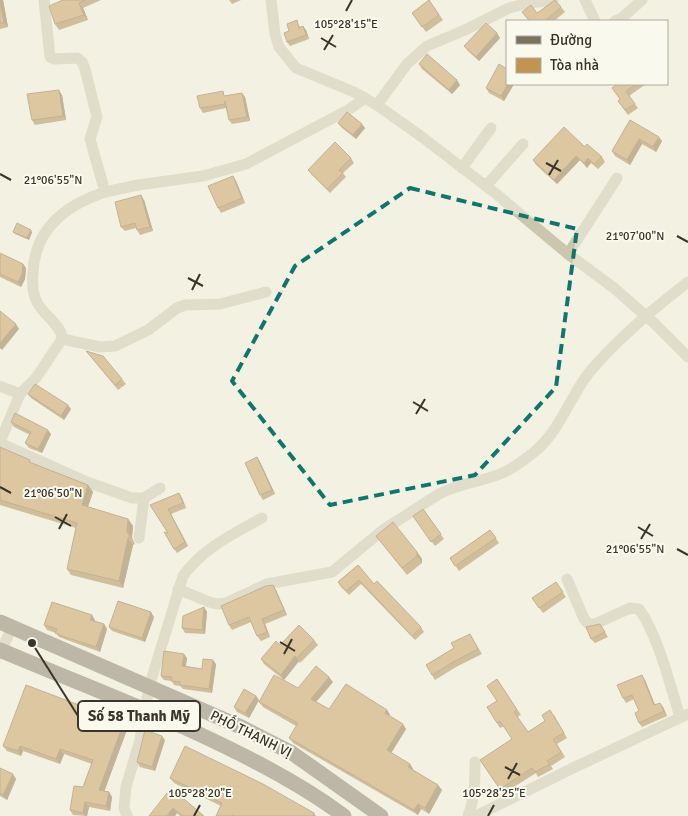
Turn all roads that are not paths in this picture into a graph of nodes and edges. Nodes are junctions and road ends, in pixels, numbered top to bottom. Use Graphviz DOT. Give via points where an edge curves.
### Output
graph roads {
  1 [pos="44,0"];
  2 [pos="270,0"];
  3 [pos="553,0"];
  4 [pos="585,0"];
  5 [pos="642,0"];
  6 [pos="595,20"];
  7 [pos="617,20"];
  8 [pos="365,98"];
  9 [pos="377,105"];
  10 [pos="491,128"];
  11 [pos="523,144"];
  12 [pos="462,168"];
  13 [pos="617,178"];
  14 [pos="486,186"];
  15 [pos="105,192"];
  16 [pos="568,254"];
  17 [pos="688,282"];
  18 [pos="266,292"];
  19 [pos="646,316"];
  20 [pos="62,339"];
  21 [pos="688,357"];
  22 [pos="0,386"];
  23 [pos="20,394"];
  24 [pos="0,443"];
  25 [pos="160,488"];
  26 [pos="144,498"];
  27 [pos="262,518"];
  28 [pos="139,538"];
  29 [pos="567,579"];
  30 [pos="178,589"];
  31 [pos="6,624"];
  32 [pos="0,651"];
  33 [pos="149,687"];
  34 [pos="145,710"];
  35 [pos="684,715"];
  36 [pos="475,762"];
  37 [pos="128,816"];
  38 [pos="344,816"];
  39 [pos="381,816"];
  40 [pos="468,816"];
  41 [pos="476,816"];
  1 -- 15 [label="street" via="50,57 77,58 85,69 97,117 90,139"];
  2 -- 8 [label="street" via="279,47 296,68"];
  3 -- 9 [label="street" via="509,8 427,46 407,64"];
  4 -- 6 [label="street"];
  5 -- 7 [label="street"];
  8 -- 9 [label="street"];
  8 -- 15 [label="street" via="246,164 203,176"];
  9 -- 12 [label="street"];
  10 -- 12 [label="street"];
  11 -- 14 [label="street"];
  12 -- 14 [label="street"];
  13 -- 16 [label="street"];
  14 -- 16 [label="street"];
  15 -- 20 [label="street" via="56,219 41,236 34,253 32,281 36,301 61,332"];
  16 -- 19 [label="street"];
  17 -- 19 [label="street"];
  18 -- 20 [label="street" via="220,304 185,305 148,330 115,346 100,347"];
  19 -- 21 [label="street"];
  19 -- 30 [label="street" via="591,370 546,440 513,467 439,494 383,530 332,572 268,584 218,604"];
  20 -- 23 [label="street" via="36,378"];
  22 -- 23 [label="street"];
  23 -- 24 [label="street"];
  24 -- 26 [label="street" via="87,482 132,498"];
  25 -- 26 [label="street"];
  26 -- 28 [label="street"];
  27 -- 30 [label="street" via="213,545 190,566"];
  29 -- 35 [label="street" via="589,624 630,608 639,609"];
  30 -- 33 [label="street"];
  31 -- 32 [label="street"];
  31 -- 33 [label="main road, PHỐ THANH VỊ"];
  32 -- 34 [label="main road, PHỐ THANH VỊ"];
  33 -- 34 [label="street"];
  33 -- 39 [label="main road, PHỐ THANH VỊ" via="292,753"];
  34 -- 37 [label="street" via="126,787 124,808"];
  34 -- 38 [label="main road, PHỐ THANH VỊ" via="282,776"];
  35 -- 41 [label="street"];
  36 -- 40 [label="street" via="476,784"];
}
